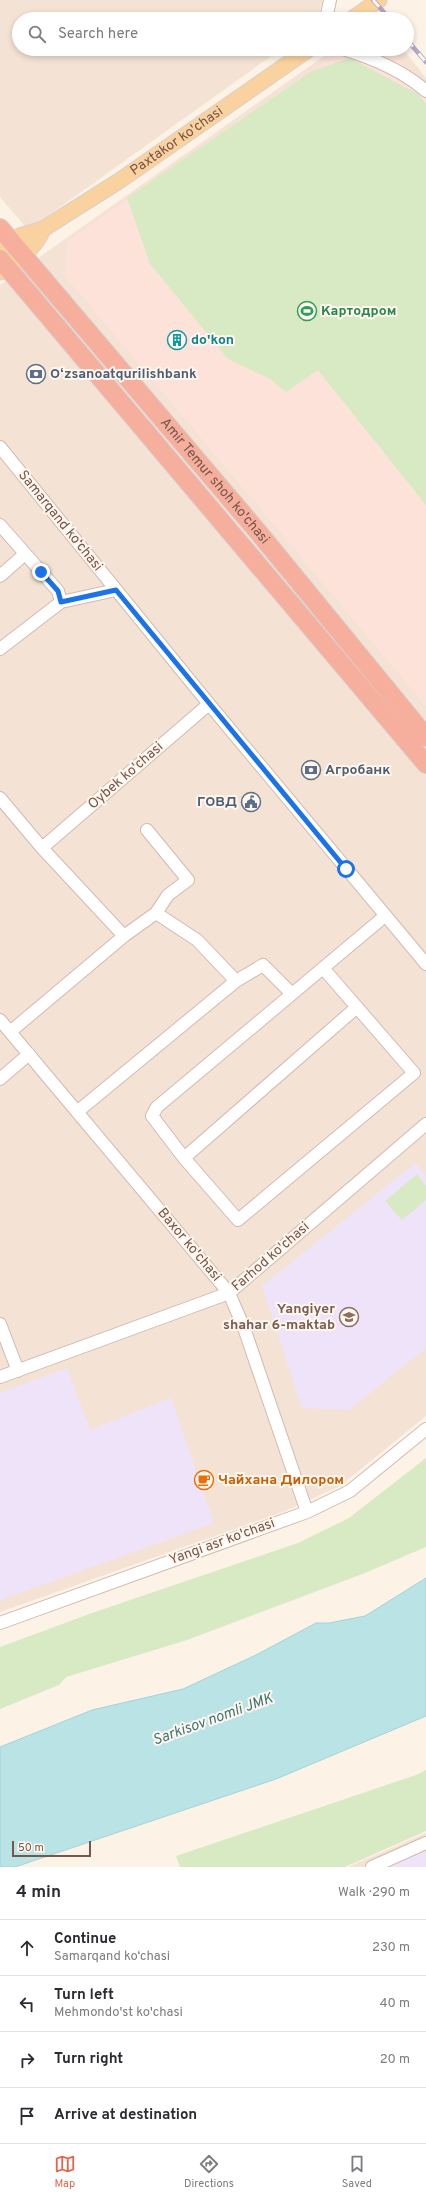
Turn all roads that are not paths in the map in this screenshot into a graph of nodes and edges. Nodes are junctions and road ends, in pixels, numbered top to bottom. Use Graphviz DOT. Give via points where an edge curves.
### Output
graph roads {
  1 [pos="330,0"];
  2 [pos="379,0"];
  3 [pos="327,12"];
  4 [pos="362,12"];
  5 [pos="299,56"];
  6 [pos="365,56"];
  7 [pos="426,91"];
  8 [pos="43,229"];
  9 [pos="4,239"];
  10 [pos="24,255"];
  11 [pos="2,266"];
  12 [pos="0,447"];
  13 [pos="0,525"];
  14 [pos="259,533"];
  15 [pos="243,548"];
  16 [pos="25,554"];
  17 [pos="0,576"];
  18 [pos="116,590"];
  19 [pos="61,602"];
  20 [pos="0,649"];
  21 [pos="209,704"];
  22 [pos="426,737"];
  23 [pos="426,764"];
  24 [pos="0,798"];
  25 [pos="147,830"];
  26 [pos="42,848"];
  27 [pos="156,913"];
  28 [pos="385,916"];
  29 [pos="124,936"];
  30 [pos="426,964"];
  31 [pos="323,968"];
  32 [pos="236,981"];
  33 [pos="292,994"];
  34 [pos="357,1007"];
  35 [pos="0,1020"];
  36 [pos="10,1032"];
  37 [pos="29,1054"];
  38 [pos="0,1079"];
  39 [pos="77,1112"];
  40 [pos="426,1124"];
  41 [pos="184,1158"];
  42 [pos="229,1293"];
  43 [pos="0,1324"];
  44 [pos="18,1371"];
  45 [pos="0,1377"];
  46 [pos="426,1429"];
  47 [pos="307,1512"];
  48 [pos="0,1623"];
  49 [pos="426,1843"];
  50 [pos="372,1867"];
  1 -- 3 [label="street"];
  2 -- 4 [label="main road"];
  5 -- 8 [label="main road, Paxtakor ko'chasi" via="119,181"];
  6 -- 7 [label="street" via="395,69"];
  8 -- 9 [label="main road, Paxtakor ko'chasi"];
  8 -- 10 [label="main road, Paxtakor ko'chasi" via="38,241"];
  9 -- 10 [label="highway, Amir Temur shoh ko'chasi"];
  10 -- 11 [label="main road, Paxtakor ko'chasi"];
  10 -- 14 [label="highway, Amir Temur shoh ko'chasi"];
  11 -- 15 [label="highway, Amir Temur shoh ko'chasi"];
  12 -- 18 [label="street, Samarqand ko‘chasi"];
  13 -- 16 [label="street"];
  14 -- 15 [label="highway"];
  14 -- 22 [label="highway, Amir Temur shoh ko'chasi"];
  15 -- 23 [label="highway, Amir Temur shoh ko'chasi"];
  16 -- 17 [label="street"];
  16 -- 19 [label="street" via="58,591"];
  18 -- 19 [label="street"];
  18 -- 21 [label="street, Samarqand ko‘chasi"];
  19 -- 20 [label="street"];
  21 -- 26 [label="street, Oybek ko'chasi"];
  21 -- 28 [label="street, Samarqand ko‘chasi"];
  24 -- 26 [label="street"];
  25 -- 27 [label="street" via="188,880 168,895"];
  26 -- 29 [label="street"];
  27 -- 29 [label="street"];
  27 -- 32 [label="street" via="197,940"];
  28 -- 30 [label="street, Samarqand ko‘chasi"];
  28 -- 31 [label="street"];
  29 -- 36 [label="street"];
  31 -- 33 [label="street"];
  31 -- 34 [label="street"];
  32 -- 33 [label="street" via="263,965"];
  32 -- 39 [label="street"];
  33 -- 41 [label="street" via="157,1107 152,1116"];
  34 -- 41 [label="street"];
  34 -- 41 [label="street" via="414,1073 238,1220"];
  35 -- 36 [label="street, Baxor ko'chasi"];
  36 -- 37 [label="street, Baxor ko'chasi"];
  37 -- 38 [label="street"];
  37 -- 39 [label="street, Baxor ko'chasi"];
  39 -- 42 [label="street, Baxor ko'chasi"];
  40 -- 42 [label="street, Farhod ko'chasi"];
  42 -- 44 [label="street, Farhod ko'chasi"];
  42 -- 47 [label="street, Baxor ko'chasi" via="244,1328"];
  43 -- 44 [label="street"];
  44 -- 45 [label="street, Farhod ko'chasi"];
  46 -- 47 [label="street, Yangi asr ko'chasi" via="350,1491"];
  47 -- 48 [label="street, Yangi asr ko'chasi"];
  49 -- 50 [label="street"];
}
